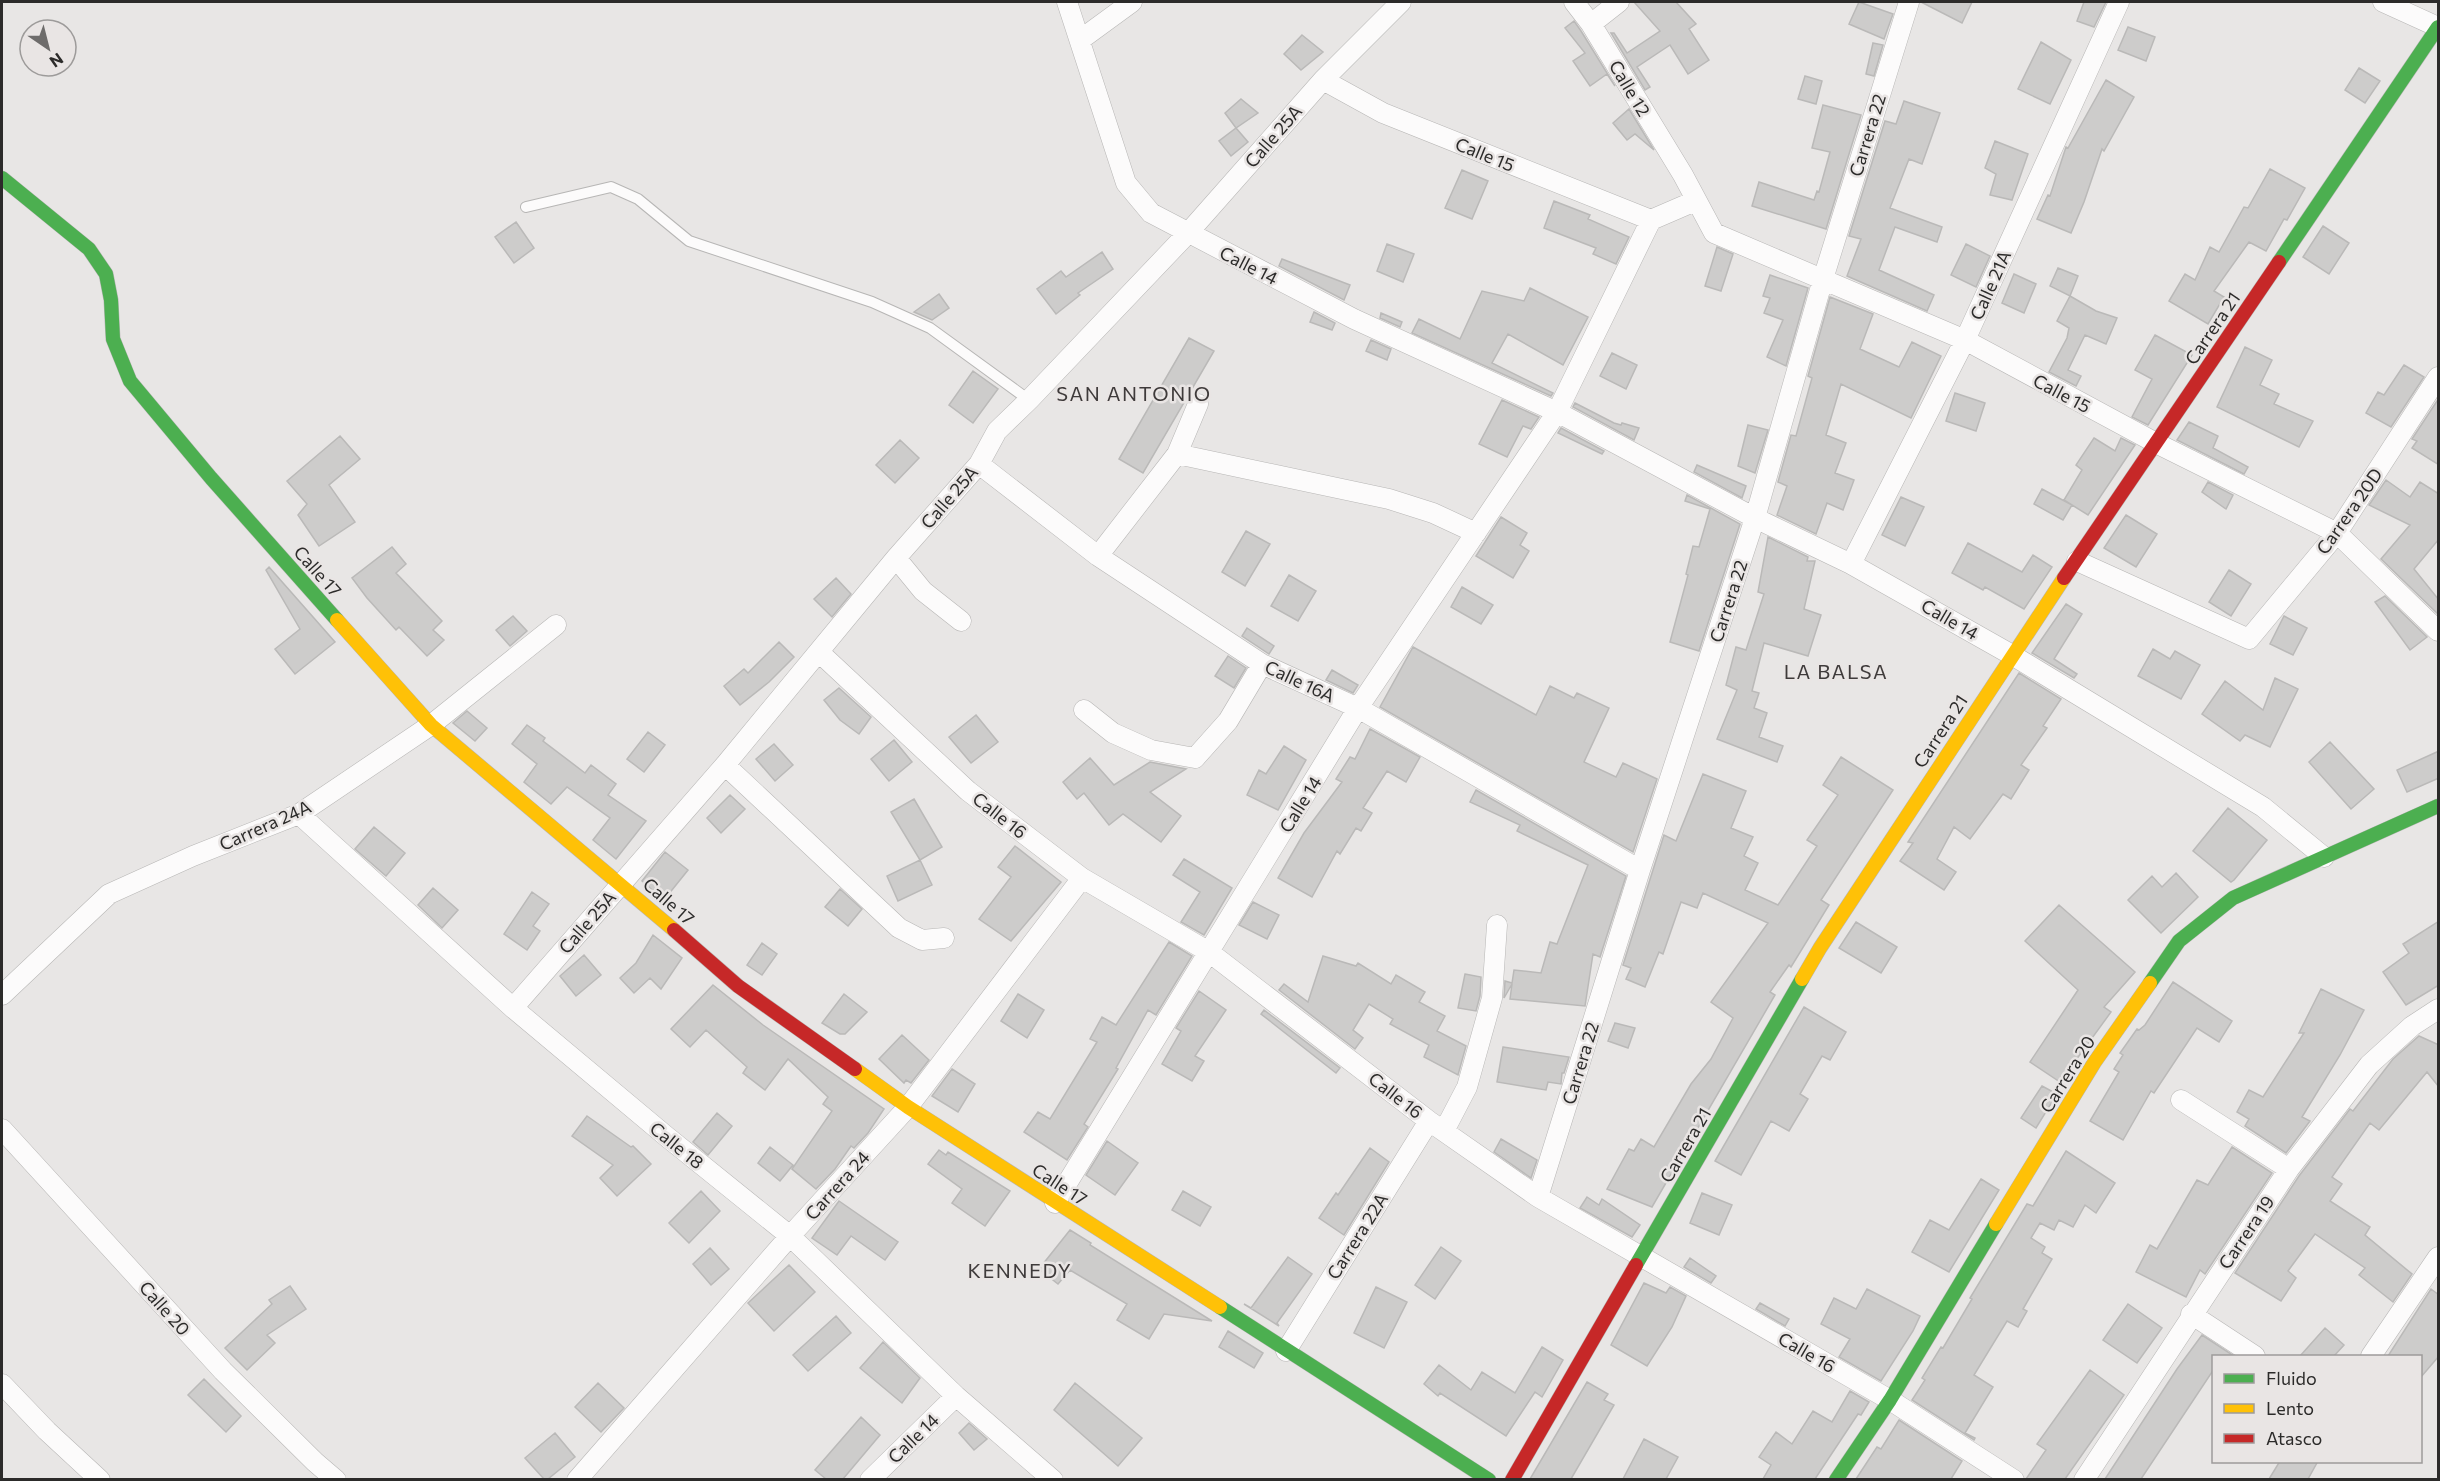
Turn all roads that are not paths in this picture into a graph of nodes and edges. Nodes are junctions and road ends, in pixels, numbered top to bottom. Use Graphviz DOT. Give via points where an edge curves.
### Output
graph roads {
  1 [pos="1067,2"];
  2 [pos="1132,2"];
  3 [pos="1401,2"];
  4 [pos="1574,2"];
  5 [pos="1619,2"];
  6 [pos="1909,2"];
  7 [pos="2119,2"];
  8 [pos="2383,2"];
  9 [pos="1592,24"];
  10 [pos="2438,27"];
  11 [pos="1080,40"];
  12 [pos="1323,80"];
  13 [pos="1683,176"];
  14 [pos="2,178"];
  15 [pos="1695,201"];
  16 [pos="526,207"];
  17 [pos="1651,220"];
  18 [pos="1188,233"];
  19 [pos="1823,279"];
  20 [pos="1965,340"];
  21 [pos="2439,377"];
  22 [pos="1029,400"];
  23 [pos="1198,404"];
  24 [pos="1557,412"];
  25 [pos="2156,443"];
  26 [pos="1177,454"];
  27 [pos="979,464"];
  28 [pos="1755,519"];
  29 [pos="2337,532"];
  30 [pos="1476,533"];
  31 [pos="1098,556"];
  32 [pos="896,558"];
  33 [pos="2077,561"];
  34 [pos="1851,564"];
  35 [pos="962,621"];
  36 [pos="556,625"];
  37 [pos="2439,631"];
  38 [pos="819,653"];
  39 [pos="2012,655"];
  40 [pos="1262,664"];
  41 [pos="1359,708"];
  42 [pos="1084,710"];
  43 [pos="431,726"];
  44 [pos="724,765"];
  45 [pos="2439,806"];
  46 [pos="299,814"];
  47 [pos="2324,857"];
  48 [pos="1640,870"];
  49 [pos="1082,878"];
  50 [pos="621,883"];
  51 [pos="1497,925"];
  52 [pos="944,938"];
  53 [pos="1209,952"];
  54 [pos="2,995"];
  55 [pos="513,1008"];
  56 [pos="2439,1009"];
  57 [pos="2181,1100"];
  58 [pos="908,1107"];
  59 [pos="1436,1126"];
  60 [pos="2,1129"];
  61 [pos="2289,1169"];
  62 [pos="1538,1197"];
  63 [pos="1055,1203"];
  64 [pos="790,1236"];
  65 [pos="1642,1257"];
  66 [pos="2439,1257"];
  67 [pos="2191,1314"];
  68 [pos="1286,1351"];
  69 [pos="2254,1355"];
  70 [pos="2372,1355"];
  71 [pos="2,1384"];
  72 [pos="956,1396"];
  73 [pos="1890,1400"];
  74 [pos="587,1476"];
  75 [pos="100,1479"];
  76 [pos="336,1479"];
  77 [pos="870,1479"];
  78 [pos="1053,1479"];
  79 [pos="1489,1479"];
  80 [pos="1512,1479"];
  81 [pos="1836,1479"];
  82 [pos="2014,1479"];
  83 [pos="2084,1479"];
  1 -- 11 [label="street, Calle 14"];
  2 -- 11 [label="street"];
  3 -- 12 [label="street, Calle 25A"];
  4 -- 9 [label="street, Calle 12"];
  5 -- 9 [label="street"];
  6 -- 19 [label="street, Carrera 22"];
  7 -- 20 [label="street, Calle 21A"];
  8 -- 10 [label="street"];
  9 -- 13 [label="street, Calle 12"];
  10 -- 25 [label="street, Carrera 21"];
  11 -- 18 [label="street, Calle 14" via="1126,183 1151,213"];
  12 -- 17 [label="street, Calle 15" via="1383,113"];
  12 -- 18 [label="street, Calle 25A"];
  13 -- 15 [label="street, Calle 15"];
  14 -- 43 [label="street, Calle 17" via="90,249 106,274 113,339 130,381"];
  15 -- 17 [label="street"];
  15 -- 19 [label="street, Calle 15" via="1714,233"];
  16 -- 22 [label="lane" via="611,187 638,199 689,241 872,302 930,328"];
  17 -- 24 [label="street, Calle 14"];
  18 -- 22 [label="street, Calle 25A"];
  18 -- 24 [label="street, Calle 14" via="1354,319"];
  19 -- 20 [label="street, Calle 15"];
  19 -- 28 [label="street, Carrera 22"];
  20 -- 25 [label="street, Calle 15"];
  20 -- 34 [label="street, Calle 21A"];
  21 -- 29 [label="street, Carrera 20D"];
  22 -- 27 [label="street, Calle 25A" via="997,431"];
  23 -- 26 [label="street"];
  24 -- 28 [label="street, Calle 14"];
  24 -- 30 [label="street, Calle 14"];
  25 -- 29 [label="street, Calle 15"];
  25 -- 33 [label="street, Carrera 21"];
  26 -- 30 [label="street" via="1389,499"];
  26 -- 31 [label="street"];
  27 -- 31 [label="street, Calle 16A"];
  27 -- 32 [label="street, Calle 25A"];
  28 -- 34 [label="street, Calle 14"];
  28 -- 48 [label="street, Carrera 22"];
  29 -- 33 [label="street, Carrera 20D" via="2249,639"];
  29 -- 37 [label="street, Calle 15"];
  30 -- 41 [label="street, Calle 14"];
  31 -- 40 [label="street, Calle 16A"];
  32 -- 35 [label="street" via="923,591"];
  32 -- 38 [label="street, Calle 25A"];
  33 -- 39 [label="street, Carrera 21"];
  34 -- 39 [label="street, Calle 14"];
  36 -- 43 [label="street, Carrera 24A"];
  38 -- 44 [label="street, Calle 25A"];
  38 -- 49 [label="street, Calle 16" via="968,791"];
  39 -- 47 [label="street, Calle 14" via="2262,807"];
  39 -- 65 [label="street, Carrera 21" via="1820,948"];
  40 -- 41 [label="street, Calle 16A"];
  40 -- 42 [label="street" via="1228,721 1195,758 1151,750 1122,738"];
  41 -- 48 [label="street, Calle 16A"];
  41 -- 53 [label="street, Calle 14"];
  43 -- 46 [label="street, Carrera 24A"];
  43 -- 50 [label="street, Calle 17"];
  44 -- 50 [label="street, Calle 25A"];
  44 -- 52 [label="street" via="898,928 922,940"];
  45 -- 47 [label="street, Carrera 20"];
  46 -- 54 [label="street, Carrera 24A" via="109,894"];
  46 -- 55 [label="street, Calle 18"];
  47 -- 73 [label="street, Carrera 20" via="2233,898 2179,941 2094,1063"];
  48 -- 62 [label="street, Carrera 22"];
  49 -- 53 [label="street, Calle 16"];
  49 -- 58 [label="street, Carrera 24"];
  50 -- 55 [label="street, Calle 25A"];
  50 -- 58 [label="street, Calle 17" via="738,986"];
  51 -- 59 [label="street, Carrera 22A" via="1492,998 1467,1087"];
  53 -- 59 [label="street, Calle 16"];
  53 -- 63 [label="street, Calle 14"];
  55 -- 64 [label="street, Calle 18"];
  56 -- 61 [label="street, Carrera 19" via="2412,1026 2369,1065"];
  57 -- 61 [label="street"];
  58 -- 63 [label="street, Calle 17"];
  58 -- 64 [label="street, Carrera 24"];
  59 -- 62 [label="street, Calle 16"];
  59 -- 68 [label="street, Carrera 22A"];
  60 -- 76 [label="street, Calle 20" via="223,1371"];
  61 -- 67 [label="street, Carrera 19"];
  62 -- 65 [label="street, Calle 16"];
  63 -- 68 [label="street, Calle 17"];
  64 -- 72 [label="street, Calle 18"];
  64 -- 74 [label="street, Carrera 24"];
  65 -- 73 [label="street, Calle 16"];
  65 -- 80 [label="street, Carrera 21"];
  66 -- 70 [label="street"];
  67 -- 69 [label="street"];
  67 -- 83 [label="street, Carrera 19"];
  68 -- 79 [label="street, Calle 17"];
  71 -- 75 [label="street" via="46,1431"];
  72 -- 77 [label="street, Calle 14"];
  72 -- 78 [label="street, Calle 18"];
  73 -- 81 [label="street, Carrera 20"];
  73 -- 82 [label="street, Calle 16"];
}
